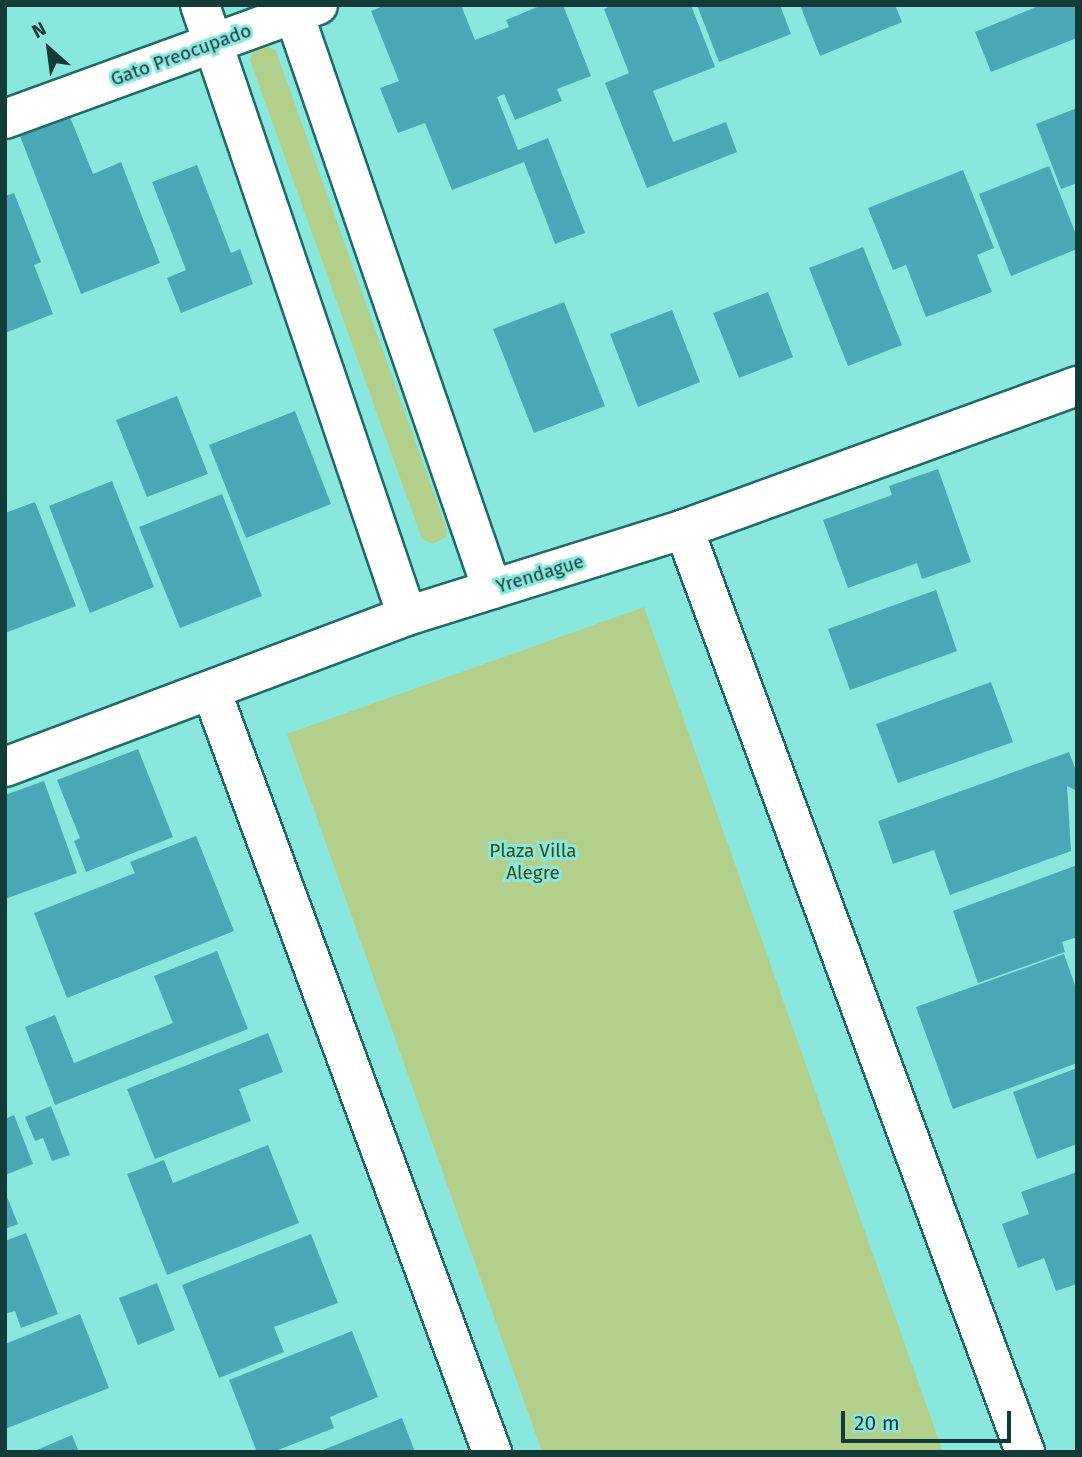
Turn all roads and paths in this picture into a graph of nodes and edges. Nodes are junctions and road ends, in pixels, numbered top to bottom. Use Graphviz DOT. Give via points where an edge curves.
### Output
graph roads {
  1 [pos="200,5"];
  2 [pos="301,8"];
  3 [pos="214,44"];
  4 [pos="5,119"];
  5 [pos="1077,386"];
  6 [pos="684,529"];
  7 [pos="492,589"];
  8 [pos="407,616"];
  9 [pos="211,690"];
  10 [pos="5,767"];
  11 [pos="492,1452"];
  12 [pos="1025,1452"];
  1 -- 3 [label="street"];
  2 -- 3 [label="street, Gato Preocupado"];
  2 -- 7 [label="street"];
  3 -- 4 [label="street, Gato Preocupado"];
  3 -- 8 [label="street"];
  5 -- 6 [label="street, Yrendague"];
  6 -- 7 [label="street, Yrendague"];
  6 -- 12 [label="street"];
  7 -- 8 [label="street, Yrendague"];
  8 -- 9 [label="street, Yrendague"];
  9 -- 10 [label="street, Yrendague"];
  9 -- 11 [label="street"];
}
